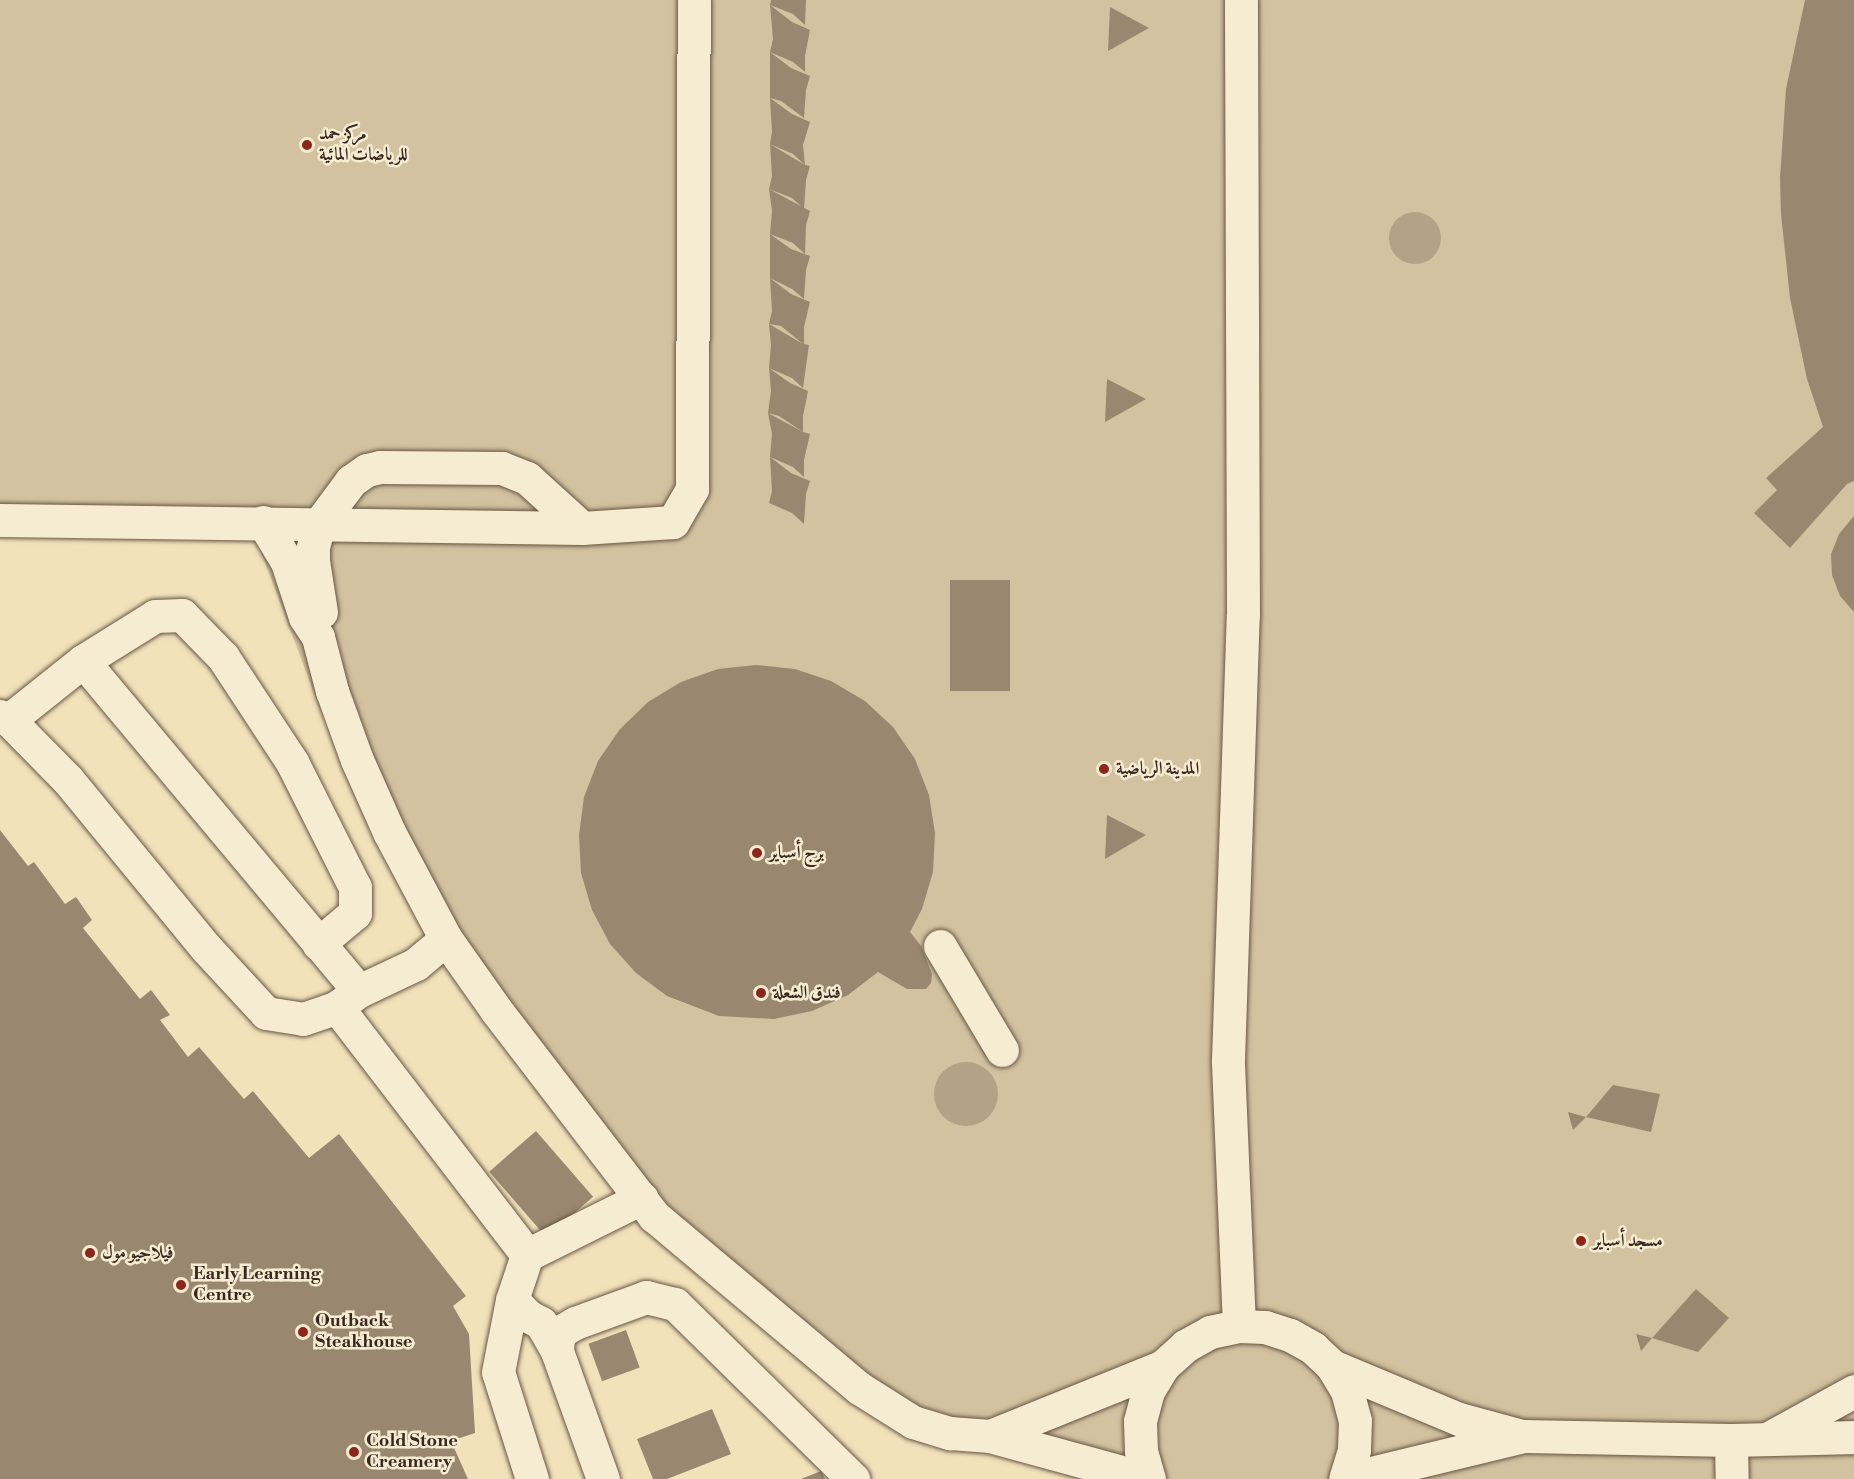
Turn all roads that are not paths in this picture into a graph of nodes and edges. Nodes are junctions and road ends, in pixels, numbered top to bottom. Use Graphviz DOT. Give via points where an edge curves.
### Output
graph roads {
  1 [pos="694,0"];
  2 [pos="1241,0"];
  3 [pos="0,520"];
  4 [pos="263,522"];
  5 [pos="319,524"];
  6 [pos="582,528"];
  7 [pos="318,637"];
  8 [pos="83,661"];
  9 [pos="5,718"];
  10 [pos="446,939"];
  11 [pos="318,944"];
  12 [pos="940,946"];
  13 [pos="348,999"];
  14 [pos="1002,1050"];
  15 [pos="642,1198"];
  16 [pos="527,1256"];
  17 [pos="512,1300"];
  18 [pos="1239,1326"];
  19 [pos="557,1351"];
  20 [pos="1163,1366"];
  21 [pos="1332,1366"];
  22 [pos="1854,1391"];
  23 [pos="990,1436"];
  24 [pos="1524,1436"];
  25 [pos="1854,1437"];
  26 [pos="1769,1438"];
  27 [pos="1731,1440"];
  28 [pos="532,1479"];
  29 [pos="603,1479"];
  30 [pos="853,1479"];
  31 [pos="1148,1479"];
  32 [pos="1346,1479"];
  33 [pos="1732,1479"];
  1 -- 6 [label="lane" via="692,489 673,522"];
  2 -- 18 [label="lane" via="1243,615 1228,1060"];
  3 -- 4 [label="lane"];
  4 -- 5 [label="lane"];
  4 -- 7 [label="lane" via="287,562 305,617"];
  5 -- 6 [label="lane"];
  5 -- 6 [label="lane" via="351,481 367,470 489,467 527,478"];
  5 -- 7 [label="lane" via="313,547 321,613"];
  7 -- 10 [label="lane" via="357,760 389,832"];
  8 -- 9 [label="lane"];
  8 -- 11 [label="lane"];
  8 -- 11 [label="lane" via="155,616 182,615 223,657 292,762 355,887 355,913"];
  9 -- 13 [label="lane" via="68,780 206,948 266,1013 303,1019"];
  10 -- 13 [label="lane" via="416,964"];
  10 -- 15 [label="lane"];
  11 -- 13 [label="lane"];
  12 -- 14 [label="lane"];
  13 -- 16 [label="lane"];
  15 -- 16 [label="lane"];
  15 -- 23 [label="lane" via="654,1216 860,1388 913,1422 950,1434"];
  16 -- 17 [label="lane"];
  17 -- 19 [label="lane" via="541,1323"];
  17 -- 28 [label="lane" via="498,1372"];
  18 -- 20 [label="lane" via="1210,1332 1185,1346"];
  18 -- 21 [label="lane" via="1265,1327 1290,1335 1313,1348"];
  19 -- 29 [label="lane"];
  19 -- 30 [label="lane" via="563,1330 575,1323 636,1299 666,1300 675,1304"];
  20 -- 23 [label="lane"];
  20 -- 31 [label="lane" via="1148,1391 1140,1420 1141,1451"];
  21 -- 24 [label="lane" via="1460,1419"];
  21 -- 32 [label="lane" via="1347,1391 1355,1420 1354,1450"];
  22 -- 26 [label="lane"];
  23 -- 31 [label="lane"];
  24 -- 27 [label="lane"];
  24 -- 32 [label="lane"];
  25 -- 26 [label="lane"];
  26 -- 27 [label="lane"];
  27 -- 33 [label="lane"];
}
